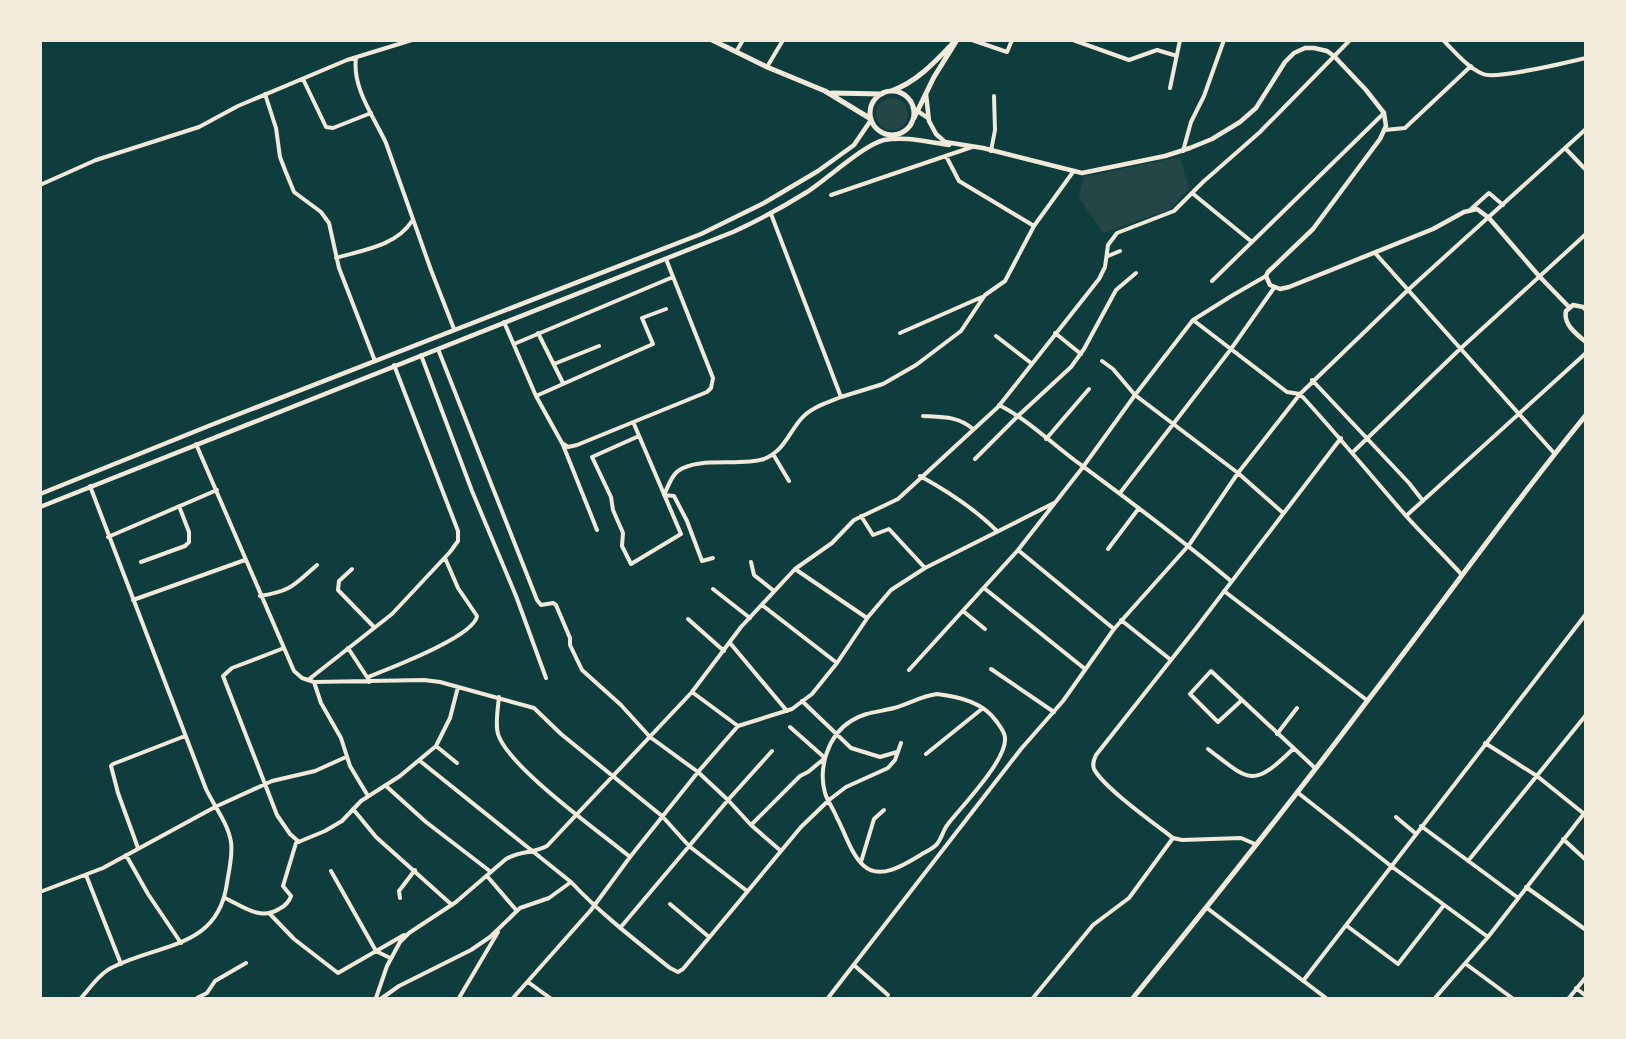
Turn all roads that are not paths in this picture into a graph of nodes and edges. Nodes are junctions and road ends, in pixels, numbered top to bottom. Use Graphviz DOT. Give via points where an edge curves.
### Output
graph roads {
  1 [pos="412,40"];
  2 [pos="712,40"];
  3 [pos="743,40"];
  4 [pos="783,40"];
  5 [pos="956,40"];
  6 [pos="972,40"];
  7 [pos="1012,40"];
  8 [pos="1073,40"];
  9 [pos="1180,40"];
  10 [pos="1224,40"];
  11 [pos="1350,40"];
  12 [pos="1443,40"];
  13 [pos="1083,42"];
  14 [pos="736,52"];
  15 [pos="1177,56"];
  16 [pos="1334,56"];
  17 [pos="356,58"];
  18 [pos="1586,58"];
  19 [pos="1471,66"];
  20 [pos="768,67"];
  21 [pos="303,79"];
  22 [pos="1170,88"];
  23 [pos="825,91"];
  24 [pos="885,93"];
  25 [pos="265,94"];
  26 [pos="926,94"];
  27 [pos="994,96"];
  28 [pos="916,109"];
  29 [pos="371,113"];
  30 [pos="1384,113"];
  31 [pos="871,119"];
  32 [pos="929,121"];
  33 [pos="1586,129"];
  34 [pos="1385,130"];
  35 [pos="895,135"];
  36 [pos="912,139"];
  37 [pos="878,142"];
  38 [pos="960,145"];
  39 [pos="973,147"];
  40 [pos="1565,147"];
  41 [pos="991,151"];
  42 [pos="1183,151"];
  43 [pos="946,156"];
  44 [pos="1586,170"];
  45 [pos="1073,172"];
  46 [pos="40,185"];
  47 [pos="1192,193"];
  48 [pos="831,195"];
  49 [pos="1503,205"];
  50 [pos="1471,209"];
  51 [pos="771,214"];
  52 [pos="1489,218"];
  53 [pos="413,220"];
  54 [pos="1034,226"];
  55 [pos="1586,234"];
  56 [pos="1252,242"];
  57 [pos="1119,251"];
  58 [pos="1375,253"];
  59 [pos="1108,256"];
  60 [pos="336,258"];
  61 [pos="666,259"];
  62 [pos="1136,273"];
  63 [pos="1266,276"];
  64 [pos="1539,276"];
  65 [pos="673,277"];
  66 [pos="1212,281"];
  67 [pos="1274,288"];
  68 [pos="1408,290"];
  69 [pos="984,296"];
  70 [pos="1569,307"];
  71 [pos="666,309"];
  72 [pos="1586,310"];
  73 [pos="1193,320"];
  74 [pos="504,322"];
  75 [pos="454,329"];
  76 [pos="538,332"];
  77 [pos="900,333"];
  78 [pos="1055,333"];
  79 [pos="996,336"];
  80 [pos="1586,342"];
  81 [pos="514,344"];
  82 [pos="598,346"];
  83 [pos="437,348"];
  84 [pos="1460,349"];
  85 [pos="1231,350"];
  86 [pos="1586,353"];
  87 [pos="420,354"];
  88 [pos="1081,354"];
  89 [pos="375,361"];
  90 [pos="1102,361"];
  91 [pos="1031,363"];
  92 [pos="554,364"];
  93 [pos="394,365"];
  94 [pos="1312,380"];
  95 [pos="563,383"];
  96 [pos="1089,389"];
  97 [pos="1300,394"];
  98 [pos="1135,395"];
  99 [pos="536,396"];
  100 [pos="841,397"];
  101 [pos="999,405"];
  102 [pos="1518,413"];
  103 [pos="1018,415"];
  104 [pos="1586,415"];
  105 [pos="923,416"];
  106 [pos="634,424"];
  107 [pos="1172,424"];
  108 [pos="973,429"];
  109 [pos="639,436"];
  110 [pos="1341,438"];
  111 [pos="1367,438"];
  112 [pos="1046,439"];
  113 [pos="562,443"];
  114 [pos="196,444"];
  115 [pos="1352,453"];
  116 [pos="1554,453"];
  117 [pos="773,454"];
  118 [pos="975,459"];
  119 [pos="1083,467"];
  120 [pos="1238,473"];
  121 [pos="921,476"];
  122 [pos="789,481"];
  123 [pos="90,486"];
  124 [pos="217,490"];
  125 [pos="1120,493"];
  126 [pos="40,494"];
  127 [pos="664,495"];
  128 [pos="1423,501"];
  129 [pos="1054,503"];
  130 [pos="178,506"];
  131 [pos="40,507"];
  132 [pos="1139,508"];
  133 [pos="1282,512"];
  134 [pos="861,516"];
  135 [pos="1406,516"];
  136 [pos="597,530"];
  137 [pos="997,531"];
  138 [pos="108,537"];
  139 [pos="1189,545"];
  140 [pos="1108,549"];
  141 [pos="1017,550"];
  142 [pos="445,558"];
  143 [pos="713,558"];
  144 [pos="245,560"];
  145 [pos="141,562"];
  146 [pos="751,562"];
  147 [pos="317,565"];
  148 [pos="925,568"];
  149 [pos="352,569"];
  150 [pos="795,569"];
  151 [pos="1461,574"];
  152 [pos="1231,581"];
  153 [pos="984,588"];
  154 [pos="713,589"];
  155 [pos="774,591"];
  156 [pos="1224,591"];
  157 [pos="260,596"];
  158 [pos="132,600"];
  159 [pos="762,605"];
  160 [pos="963,611"];
  161 [pos="1586,614"];
  162 [pos="750,618"];
  163 [pos="867,618"];
  164 [pos="688,619"];
  165 [pos="1121,620"];
  166 [pos="374,627"];
  167 [pos="985,629"];
  168 [pos="1114,629"];
  169 [pos="730,643"];
  170 [pos="284,648"];
  171 [pos="348,648"];
  172 [pos="724,651"];
  173 [pos="1171,660"];
  174 [pos="837,663"];
  175 [pos="991,669"];
  176 [pos="1085,669"];
  177 [pos="909,670"];
  178 [pos="546,678"];
  179 [pos="368,679"];
  180 [pos="308,680"];
  181 [pos="314,682"];
  182 [pos="458,687"];
  183 [pos="692,692"];
  184 [pos="499,697"];
  185 [pos="1242,700"];
  186 [pos="802,701"];
  187 [pos="1368,701"];
  188 [pos="983,708"];
  189 [pos="1297,708"];
  190 [pos="787,711"];
  191 [pos="1054,712"];
  192 [pos="1586,715"];
  193 [pos="738,726"];
  194 [pos="789,727"];
  195 [pos="836,733"];
  196 [pos="1277,734"];
  197 [pos="185,736"];
  198 [pos="650,737"];
  199 [pos="901,743"];
  200 [pos="1485,743"];
  201 [pos="436,746"];
  202 [pos="1208,749"];
  203 [pos="1293,749"];
  204 [pos="772,751"];
  205 [pos="898,752"];
  206 [pos="926,754"];
  207 [pos="346,757"];
  208 [pos="825,758"];
  209 [pos="420,760"];
  210 [pos="457,763"];
  211 [pos="1315,768"];
  212 [pos="698,772"];
  213 [pos="614,776"];
  214 [pos="1537,776"];
  215 [pos="265,784"];
  216 [pos="386,786"];
  217 [pos="1296,792"];
  218 [pos="368,796"];
  219 [pos="728,800"];
  220 [pos="828,800"];
  221 [pos="215,807"];
  222 [pos="353,809"];
  223 [pos="884,810"];
  224 [pos="1584,812"];
  225 [pos="577,813"];
  226 [pos="662,816"];
  227 [pos="1396,817"];
  228 [pos="951,820"];
  229 [pos="751,825"];
  230 [pos="1420,826"];
  231 [pos="961,827"];
  232 [pos="1415,833"];
  233 [pos="1173,838"];
  234 [pos="1563,839"];
  235 [pos="299,842"];
  236 [pos="1255,844"];
  237 [pos="526,846"];
  238 [pos="689,846"];
  239 [pos="138,848"];
  240 [pos="533,851"];
  241 [pos="781,851"];
  242 [pos="523,852"];
  243 [pos="126,855"];
  244 [pos="630,856"];
  245 [pos="1586,860"];
  246 [pos="1468,861"];
  247 [pos="861,862"];
  248 [pos="1391,866"];
  249 [pos="415,870"];
  250 [pos="330,872"];
  251 [pos="491,872"];
  252 [pos="86,875"];
  253 [pos="487,876"];
  254 [pos="571,882"];
  255 [pos="1526,887"];
  256 [pos="747,891"];
  257 [pos="40,892"];
  258 [pos="1517,897"];
  259 [pos="225,898"];
  260 [pos="400,898"];
  261 [pos="670,904"];
  262 [pos="452,905"];
  263 [pos="593,905"];
  264 [pos="1444,905"];
  265 [pos="1207,908"];
  266 [pos="517,911"];
  267 [pos="270,914"];
  268 [pos="1347,926"];
  269 [pos="501,928"];
  270 [pos="620,928"];
  271 [pos="414,930"];
  272 [pos="1586,930"];
  273 [pos="709,937"];
  274 [pos="1488,937"];
  275 [pos="181,943"];
  276 [pos="376,951"];
  277 [pos="390,958"];
  278 [pos="246,963"];
  279 [pos="121,964"];
  280 [pos="1466,964"];
  281 [pos="855,965"];
  282 [pos="1586,977"];
  283 [pos="1303,981"];
  284 [pos="528,982"];
  285 [pos="1576,988"];
  286 [pos="888,995"];
  287 [pos="1586,996"];
  288 [pos="81,999"];
  289 [pos="196,999"];
  290 [pos="376,999"];
  291 [pos="382,999"];
  292 [pos="459,999"];
  293 [pos="513,999"];
  294 [pos="550,999"];
  295 [pos="828,999"];
  296 [pos="1033,999"];
  297 [pos="1132,999"];
  298 [pos="1326,999"];
  299 [pos="1435,999"];
  300 [pos="1512,999"];
  301 [pos="1569,999"];
  1 -- 17 [label="street"];
  2 -- 14 [label="main road"];
  3 -- 14 [label="street"];
  4 -- 20 [label="street"];
  5 -- 24 [label="main road" via="926,70"];
  5 -- 26 [label="main road"];
  6 -- 7 [label="street" via="1007,52"];
  8 -- 13 [label="street"];
  9 -- 15 [label="street"];
  10 -- 42 [label="street"];
  11 -- 16 [label="street"];
  12 -- 19 [label="street"];
  13 -- 15 [label="street" via="1129,60 1157,50"];
  14 -- 20 [label="main road"];
  15 -- 22 [label="street"];
  16 -- 30 [label="main road"];
  16 -- 42 [label="main road" via="1314,48 1294,53 1250,113 1222,133"];
  16 -- 47 [label="street" via="1260,132"];
  17 -- 21 [label="street"];
  17 -- 29 [label="street" via="356,78"];
  18 -- 19 [label="street" via="1485,76"];
  19 -- 34 [label="street" via="1405,128"];
  20 -- 23 [label="main road"];
  21 -- 25 [label="street"];
  21 -- 29 [label="street" via="326,127 333,128"];
  23 -- 24 [label="main road"];
  23 -- 31 [label="main road"];
  24 -- 28 [label="main road" via="901,93"];
  24 -- 31 [label="main road" via="873,102"];
  25 -- 46 [label="street" via="199,127 96,160"];
  25 -- 60 [label="street" via="294,192 329,223"];
  26 -- 28 [label="main road"];
  26 -- 32 [label="main road"];
  27 -- 41 [label="street"];
  28 -- 32 [label="main road"];
  28 -- 35 [label="main road" via="906,130"];
  29 -- 53 [label="street" via="386,143"];
  30 -- 34 [label="main road"];
  30 -- 56 [label="street"];
  31 -- 35 [label="main road" via="883,133"];
  31 -- 75 [label="main road" via="856,142 836,159 739,217"];
  32 -- 38 [label="main road" via="942,140"];
  33 -- 40 [label="street"];
  34 -- 63 [label="main road" via="1322,217"];
  35 -- 36 [label="main road"];
  35 -- 37 [label="main road"];
  36 -- 37 [label="main road"];
  36 -- 38 [label="main road"];
  37 -- 51 [label="main road"];
  38 -- 39 [label="main road"];
  39 -- 41 [label="main road"];
  39 -- 43 [label="street"];
  40 -- 44 [label="street"];
  40 -- 49 [label="street"];
  41 -- 45 [label="main road"];
  42 -- 45 [label="main road" via="1086,173"];
  43 -- 48 [label="street"];
  43 -- 54 [label="street" via="959,181"];
  45 -- 54 [label="street"];
  47 -- 56 [label="street"];
  47 -- 59 [label="street" via="1172,212 1117,233 1108,245"];
  49 -- 50 [label="street" via="1489,193"];
  49 -- 52 [label="street"];
  50 -- 52 [label="main road" via="1480,209"];
  50 -- 58 [label="main road"];
  51 -- 61 [label="main road"];
  51 -- 100 [label="street"];
  52 -- 64 [label="main road"];
  52 -- 68 [label="street"];
  53 -- 60 [label="street" via="391,241"];
  53 -- 75 [label="street"];
  54 -- 69 [label="street" via="1005,281"];
  55 -- 64 [label="street"];
  56 -- 66 [label="street"];
  57 -- 59 [label="street"];
  58 -- 67 [label="main road" via="1289,287"];
  58 -- 68 [label="street"];
  59 -- 78 [label="street" via="1099,279"];
  60 -- 89 [label="street"];
  61 -- 65 [label="street"];
  61 -- 74 [label="main road"];
  62 -- 88 [label="street" via="1116,290"];
  63 -- 67 [label="main road"];
  63 -- 73 [label="street"];
  64 -- 70 [label="main road"];
  64 -- 84 [label="street"];
  65 -- 76 [label="street"];
  65 -- 106 [label="street" via="713,382 707,392"];
  67 -- 85 [label="street"];
  68 -- 84 [label="street"];
  68 -- 94 [label="street"];
  69 -- 77 [label="street"];
  69 -- 100 [label="street" via="961,331 916,365 883,384"];
  70 -- 72 [label="main road" via="1577,305"];
  70 -- 80 [label="main road" via="1565,318"];
  71 -- 95 [label="street" via="642,318 653,344"];
  73 -- 85 [label="street"];
  73 -- 98 [label="street"];
  74 -- 81 [label="street"];
  74 -- 83 [label="main road"];
  75 -- 89 [label="main road"];
  76 -- 81 [label="street"];
  76 -- 92 [label="street"];
  78 -- 88 [label="street"];
  78 -- 91 [label="street"];
  79 -- 91 [label="street"];
  81 -- 99 [label="street"];
  82 -- 92 [label="street"];
  83 -- 87 [label="main road"];
  83 -- 198 [label="street" via="537,600 556,605 582,670"];
  84 -- 102 [label="street"];
  84 -- 111 [label="street"];
  85 -- 97 [label="street" via="1287,392"];
  85 -- 107 [label="street"];
  86 -- 102 [label="street"];
  87 -- 93 [label="main road"];
  87 -- 178 [label="street"];
  88 -- 103 [label="street"];
  89 -- 126 [label="main road"];
  90 -- 98 [label="street"];
  91 -- 101 [label="street"];
  92 -- 95 [label="street"];
  93 -- 114 [label="main road"];
  93 -- 142 [label="street" via="458,531 458,541"];
  94 -- 97 [label="street"];
  94 -- 111 [label="street"];
  95 -- 99 [label="street"];
  96 -- 112 [label="street"];
  97 -- 110 [label="street"];
  97 -- 120 [label="street"];
  98 -- 107 [label="street"];
  98 -- 119 [label="street"];
  99 -- 113 [label="street"];
  100 -- 117 [label="street" via="806,414 782,448"];
  101 -- 103 [label="street"];
  101 -- 108 [label="street"];
  102 -- 116 [label="street"];
  102 -- 128 [label="street"];
  103 -- 112 [label="street"];
  103 -- 118 [label="street"];
  104 -- 116 [label="main road"];
  105 -- 108 [label="street" via="955,418"];
  106 -- 109 [label="street"];
  106 -- 113 [label="street" via="577,446"];
  107 -- 120 [label="street"];
  107 -- 125 [label="street"];
  108 -- 121 [label="street"];
  109 -- 127 [label="street"];
  109 -- 127 [label="street" via="592,458 611,497 623,534 622,546 631,564 681,534"];
  110 -- 115 [label="street"];
  110 -- 133 [label="street"];
  111 -- 115 [label="street"];
  111 -- 128 [label="street"];
  112 -- 119 [label="street"];
  113 -- 136 [label="street"];
  114 -- 123 [label="main road"];
  114 -- 124 [label="street"];
  115 -- 135 [label="street"];
  116 -- 151 [label="main road"];
  117 -- 122 [label="street"];
  117 -- 127 [label="street" via="754,461 687,466 677,471"];
  119 -- 125 [label="street"];
  119 -- 129 [label="street"];
  120 -- 133 [label="street"];
  120 -- 139 [label="street"];
  121 -- 134 [label="street" via="892,503"];
  121 -- 137 [label="street" via="974,509"];
  123 -- 131 [label="main road"];
  123 -- 138 [label="street"];
  124 -- 130 [label="street"];
  124 -- 144 [label="street"];
  125 -- 132 [label="street"];
  127 -- 143 [label="street" via="674,495 702,561"];
  128 -- 135 [label="street"];
  129 -- 137 [label="street"];
  129 -- 141 [label="street"];
  130 -- 138 [label="street"];
  130 -- 145 [label="street" via="189,542"];
  132 -- 139 [label="street"];
  132 -- 140 [label="street"];
  133 -- 152 [label="street"];
  134 -- 148 [label="street" via="873,535 889,529"];
  134 -- 150 [label="street"];
  135 -- 151 [label="street"];
  137 -- 148 [label="street"];
  138 -- 158 [label="street"];
  139 -- 152 [label="street"];
  139 -- 165 [label="street"];
  141 -- 153 [label="street"];
  141 -- 168 [label="street"];
  142 -- 166 [label="street" via="392,614"];
  142 -- 179 [label="street" via="458,588 477,616 476,622 423,655"];
  144 -- 157 [label="street"];
  144 -- 158 [label="street"];
  146 -- 155 [label="street" via="754,575"];
  147 -- 157 [label="street" via="289,589"];
  148 -- 163 [label="street" via="891,590"];
  149 -- 166 [label="street" via="339,581 338,590"];
  150 -- 155 [label="street"];
  150 -- 163 [label="street"];
  151 -- 187 [label="main road"];
  152 -- 156 [label="street"];
  153 -- 160 [label="street"];
  153 -- 176 [label="street"];
  154 -- 162 [label="street"];
  155 -- 159 [label="street"];
  156 -- 173 [label="street"];
  156 -- 187 [label="street"];
  157 -- 170 [label="street"];
  158 -- 197 [label="street"];
  159 -- 162 [label="street"];
  159 -- 174 [label="street"];
  160 -- 167 [label="street"];
  160 -- 177 [label="street"];
  161 -- 200 [label="street"];
  162 -- 169 [label="street"];
  163 -- 174 [label="street"];
  164 -- 172 [label="street"];
  165 -- 168 [label="street"];
  165 -- 173 [label="street"];
  166 -- 171 [label="street"];
  168 -- 176 [label="street"];
  169 -- 172 [label="street"];
  169 -- 190 [label="street"];
  170 -- 180 [label="street" via="294,671"];
  170 -- 215 [label="street" via="232,668 224,675"];
  171 -- 179 [label="street"];
  171 -- 180 [label="street"];
  172 -- 183 [label="street"];
  173 -- 233 [label="street" via="1093,764 1109,787"];
  174 -- 186 [label="street"];
  175 -- 191 [label="street"];
  176 -- 191 [label="street"];
  179 -- 181 [label="street"];
  179 -- 182 [label="street" via="424,680"];
  180 -- 181 [label="street"];
  181 -- 207 [label="street" via="321,703 342,738"];
  182 -- 184 [label="street"];
  182 -- 201 [label="street" via="450,718"];
  183 -- 193 [label="street"];
  183 -- 198 [label="street"];
  184 -- 213 [label="street" via="534,708"];
  184 -- 225 [label="street" via="497,733 506,750 544,788"];
  185 -- 185 [label="street" via="1211,671 1190,694 1218,722"];
  185 -- 196 [label="street"];
  186 -- 190 [label="street"];
  186 -- 195 [label="street"];
  187 -- 211 [label="main road"];
  188 -- 195 [label="street" via="954,696 925,695 871,712 850,721"];
  188 -- 206 [label="street"];
  188 -- 228 [label="street" via="1002,729 1004,745 987,778"];
  189 -- 196 [label="street"];
  190 -- 193 [label="street"];
  191 -- 231 [label="street"];
  192 -- 214 [label="street"];
  193 -- 212 [label="street"];
  194 -- 208 [label="street"];
  195 -- 205 [label="street" via="851,748 880,757"];
  195 -- 208 [label="street"];
  196 -- 203 [label="street"];
  197 -- 221 [label="street"];
  197 -- 239 [label="street" via="111,766"];
  198 -- 212 [label="street"];
  198 -- 213 [label="street"];
  199 -- 205 [label="street"];
  200 -- 214 [label="street"];
  200 -- 230 [label="street"];
  201 -- 209 [label="street"];
  201 -- 210 [label="street"];
  202 -- 203 [label="street" via="1251,777 1273,769"];
  203 -- 211 [label="street"];
  204 -- 219 [label="street"];
  205 -- 220 [label="street" via="888,768"];
  207 -- 215 [label="street" via="315,771"];
  207 -- 218 [label="street"];
  208 -- 220 [label="street"];
  208 -- 229 [label="street" via="800,776"];
  209 -- 216 [label="street"];
  209 -- 237 [label="street"];
  211 -- 217 [label="main road"];
  212 -- 219 [label="street"];
  212 -- 226 [label="street"];
  213 -- 225 [label="street"];
  213 -- 226 [label="street"];
  214 -- 224 [label="street"];
  214 -- 246 [label="street"];
  215 -- 221 [label="street"];
  215 -- 235 [label="street" via="277,815"];
  216 -- 218 [label="street"];
  216 -- 251 [label="street"];
  217 -- 236 [label="main road"];
  217 -- 248 [label="street"];
  218 -- 222 [label="street"];
  219 -- 229 [label="street"];
  219 -- 238 [label="street"];
  220 -- 241 [label="street"];
  220 -- 247 [label="street"];
  221 -- 239 [label="street"];
  221 -- 259 [label="street" via="228,828 232,844"];
  222 -- 235 [label="street" via="342,821"];
  222 -- 249 [label="street" via="376,837"];
  223 -- 247 [label="street" via="874,819"];
  224 -- 234 [label="street"];
  225 -- 240 [label="street" via="547,846"];
  225 -- 244 [label="street"];
  226 -- 238 [label="street"];
  226 -- 244 [label="street"];
  227 -- 232 [label="street"];
  228 -- 231 [label="street"];
  228 -- 247 [label="street" via="937,845 899,867 880,872"];
  229 -- 241 [label="street"];
  230 -- 232 [label="street"];
  230 -- 246 [label="street"];
  231 -- 281 [label="street"];
  232 -- 248 [label="street"];
  233 -- 236 [label="street" via="1241,838"];
  233 -- 296 [label="street" via="1129,898 1088,930"];
  234 -- 245 [label="street"];
  234 -- 255 [label="street"];
  235 -- 267 [label="street" via="283,886 291,898"];
  236 -- 265 [label="main road"];
  237 -- 240 [label="street"];
  237 -- 242 [label="street"];
  238 -- 256 [label="street"];
  238 -- 270 [label="street"];
  239 -- 243 [label="street"];
  240 -- 242 [label="street"];
  240 -- 254 [label="street"];
  241 -- 256 [label="street"];
  242 -- 251 [label="street" via="514,854"];
  243 -- 252 [label="street"];
  243 -- 275 [label="street"];
  244 -- 263 [label="street"];
  246 -- 258 [label="street"];
  248 -- 264 [label="street"];
  248 -- 268 [label="street"];
  249 -- 260 [label="street" via="399,891"];
  249 -- 262 [label="street"];
  250 -- 276 [label="street"];
  251 -- 253 [label="street"];
  252 -- 257 [label="street"];
  252 -- 279 [label="street"];
  253 -- 262 [label="street"];
  253 -- 266 [label="street"];
  254 -- 263 [label="street"];
  254 -- 266 [label="street" via="549,898"];
  255 -- 258 [label="street"];
  255 -- 272 [label="street"];
  256 -- 273 [label="street"];
  258 -- 274 [label="street"];
  259 -- 267 [label="street" via="251,911"];
  259 -- 275 [label="street" via="210,924"];
  261 -- 273 [label="street"];
  262 -- 271 [label="street"];
  263 -- 270 [label="street"];
  263 -- 284 [label="street"];
  264 -- 268 [label="street" via="1398,964"];
  264 -- 274 [label="street"];
  265 -- 283 [label="street"];
  265 -- 297 [label="main road"];
  266 -- 269 [label="street"];
  267 -- 276 [label="street" via="294,939 338,973"];
  268 -- 283 [label="street"];
  269 -- 291 [label="street" via="471,950 399,986"];
  269 -- 292 [label="street"];
  270 -- 273 [label="street" via="678,972"];
  271 -- 276 [label="street"];
  271 -- 277 [label="street"];
  274 -- 280 [label="street"];
  275 -- 279 [label="street"];
  276 -- 277 [label="street"];
  277 -- 290 [label="street"];
  278 -- 289 [label="street" via="215,981 207,993"];
  279 -- 288 [label="street" via="104,974"];
  280 -- 299 [label="street"];
  280 -- 300 [label="street"];
  281 -- 286 [label="street"];
  281 -- 295 [label="street"];
  282 -- 285 [label="street"];
  283 -- 298 [label="street"];
  284 -- 293 [label="street"];
  284 -- 294 [label="street"];
  285 -- 287 [label="street"];
  285 -- 301 [label="street"];
}
